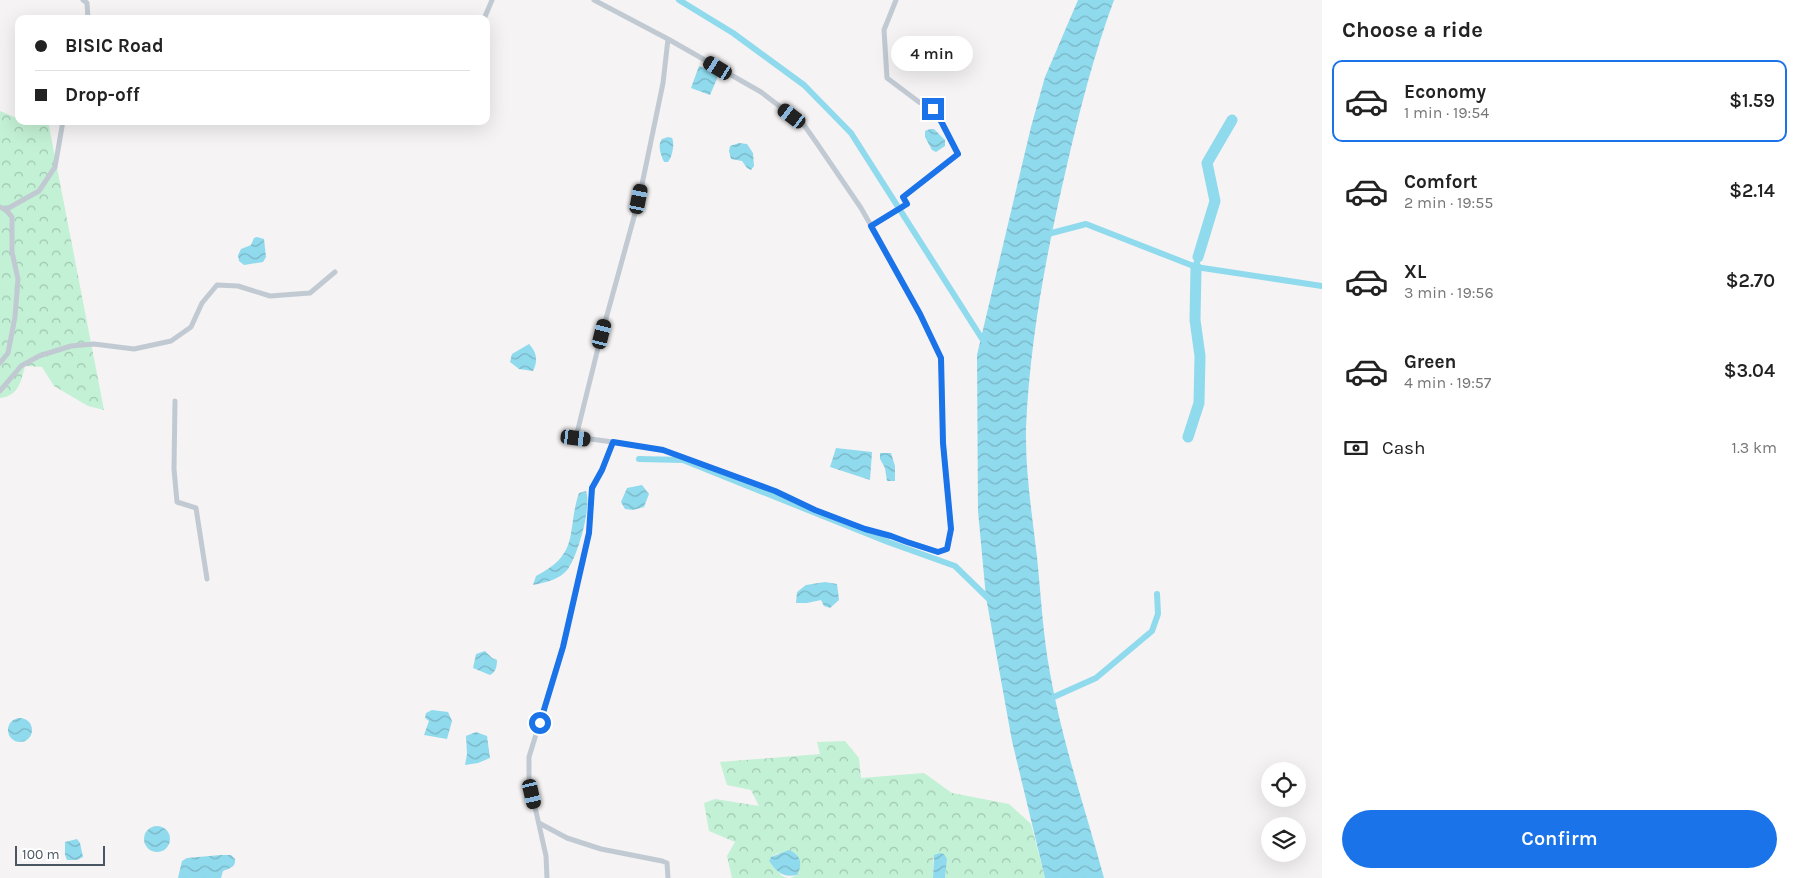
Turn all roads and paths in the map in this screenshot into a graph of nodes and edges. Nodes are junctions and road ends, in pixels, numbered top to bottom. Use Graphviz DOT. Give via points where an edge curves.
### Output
graph roads {
  1 [pos="83,0"];
  2 [pos="492,0"];
  3 [pos="594,0"];
  4 [pos="896,0"];
  5 [pos="87,15"];
  6 [pos="486,15"];
  7 [pos="668,39"];
  8 [pos="62,125"];
  9 [pos="0,208"];
  10 [pos="6,210"];
  11 [pos="871,226"];
  12 [pos="335,272"];
  13 [pos="0,362"];
  14 [pos="0,391"];
  15 [pos="175,402"];
  16 [pos="613,442"];
  17 [pos="206,579"];
  18 [pos="539,823"];
  19 [pos="547,878"];
  20 [pos="668,878"];
  1 -- 5 [label="street"];
  2 -- 6 [label="street"];
  3 -- 7 [label="street"];
  4 -- 11 [label="street" via="884,30 887,78 933,109 958,154 903,197 907,204"];
  7 -- 11 [label="street" via="761,92 804,125"];
  7 -- 16 [label="street" via="663,83 639,199 576,438"];
  8 -- 10 [label="street" via="55,167 39,191"];
  9 -- 10 [label="street"];
  10 -- 13 [label="street" via="12,217 12,252 18,279 8,353"];
  11 -- 16 [label="street" via="941,358 943,443 951,529 947,549 938,552 865,529 775,491 663,450"];
  12 -- 14 [label="street" via="310,293 270,296 238,286 217,284 202,303 191,327 172,341 134,350 94,344 63,348 21,366"];
  15 -- 17 [label="street" via="177,502 196,508"];
  16 -- 18 [label="street" via="592,488 589,533 563,647 529,757 529,780"];
  18 -- 19 [label="street"];
  18 -- 20 [label="street" via="568,838 667,863"];
}
